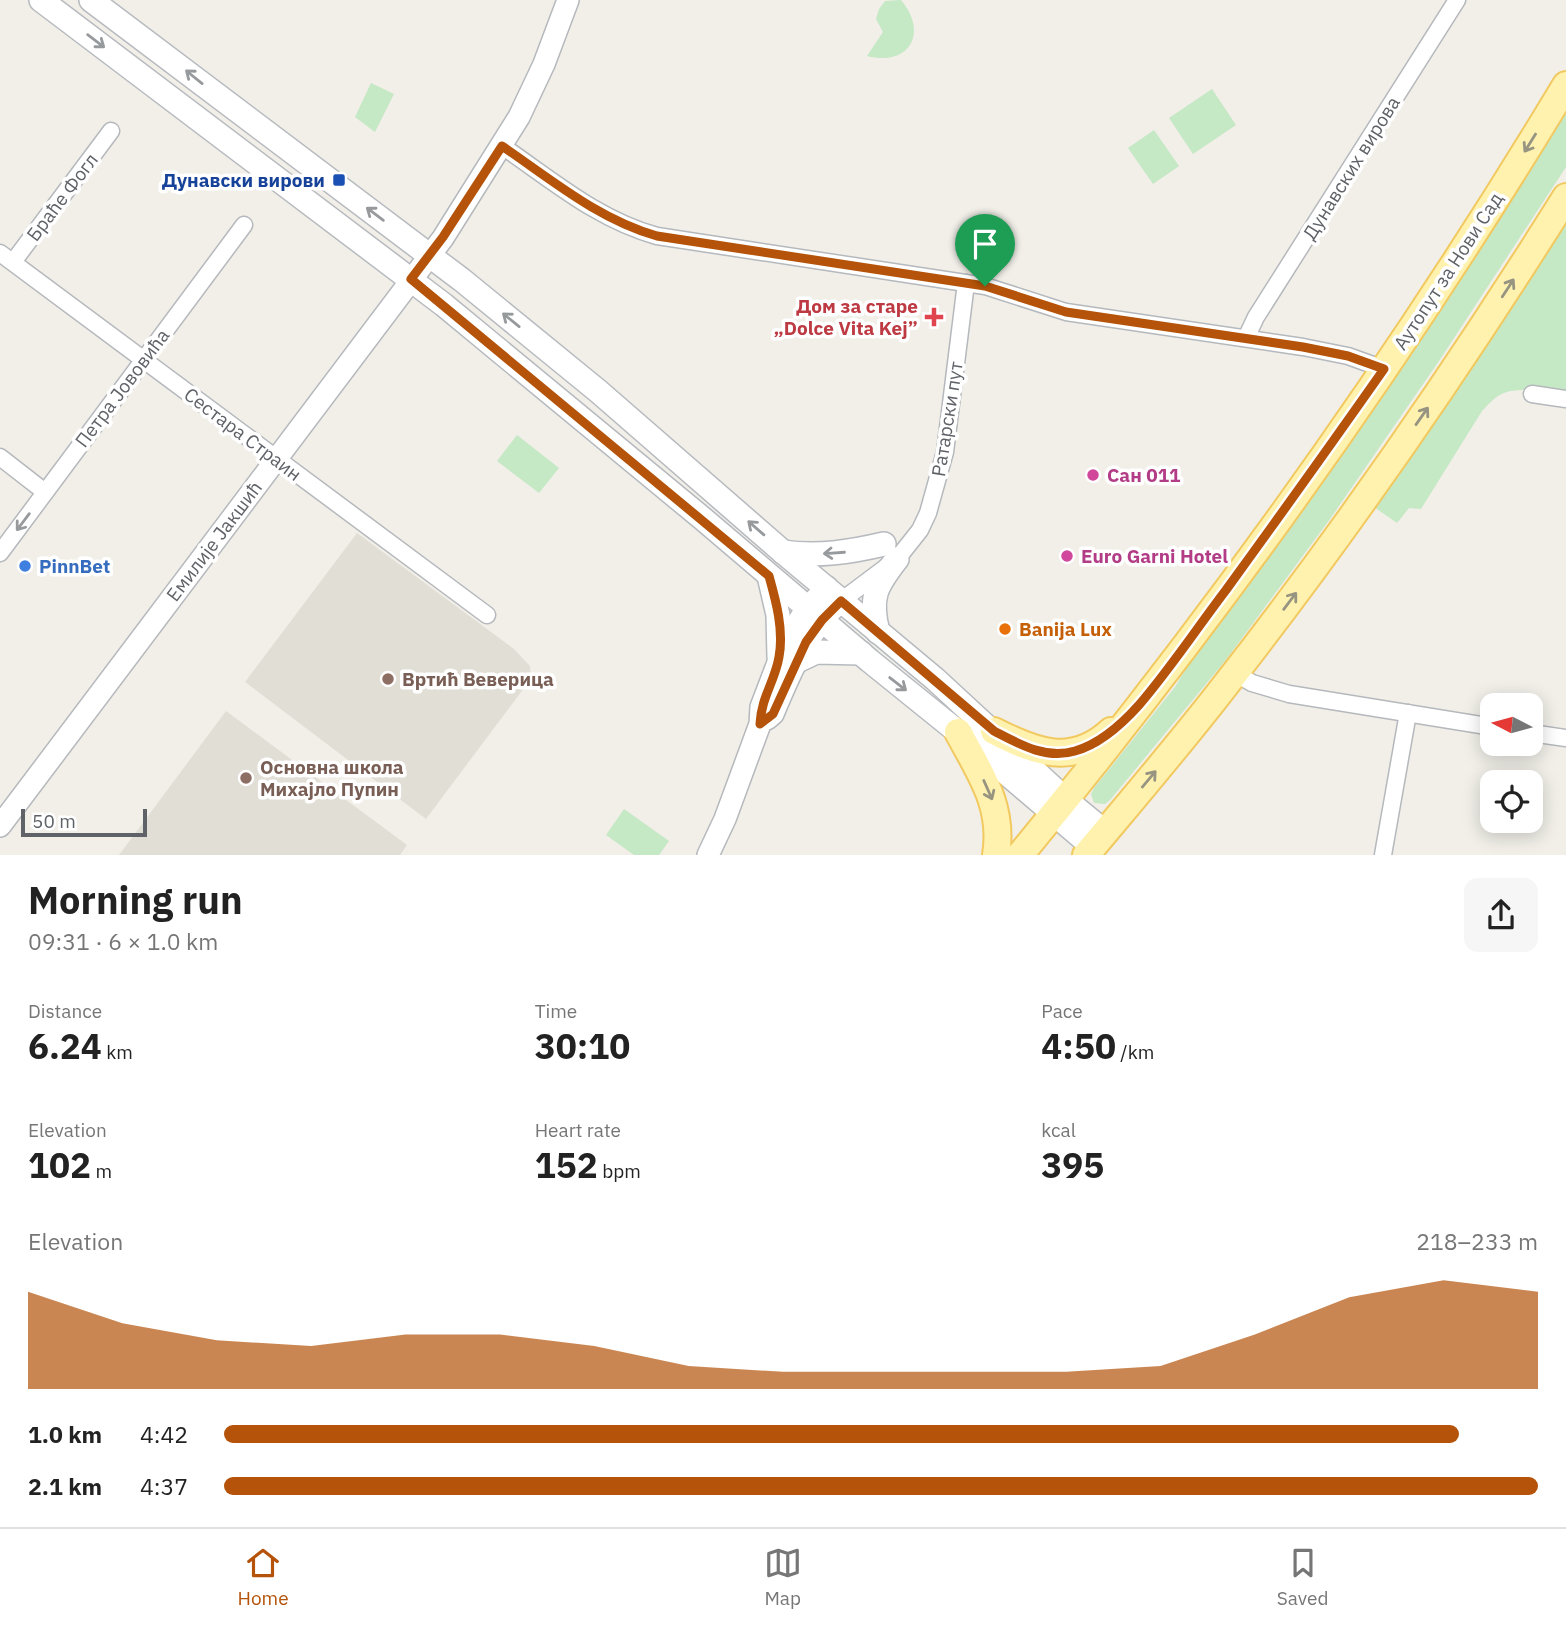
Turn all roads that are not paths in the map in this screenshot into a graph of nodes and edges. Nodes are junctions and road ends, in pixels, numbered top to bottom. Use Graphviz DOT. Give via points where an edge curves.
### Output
graph roads {
  1 [pos="41,0"];
  2 [pos="91,0"];
  3 [pos="568,0"];
  4 [pos="1457,0"];
  5 [pos="1566,85"];
  6 [pos="111,131"];
  7 [pos="502,146"];
  8 [pos="1566,197"];
  9 [pos="244,225"];
  10 [pos="430,255"];
  11 [pos="6,258"];
  12 [pos="411,279"];
  13 [pos="966,283"];
  14 [pos="1246,338"];
  15 [pos="144,358"];
  16 [pos="1384,369"];
  17 [pos="1532,394"];
  18 [pos="1566,398"];
  19 [pos="0,457"];
  20 [pos="276,459"];
  21 [pos="45,492"];
  22 [pos="783,552"];
  23 [pos="890,552"];
  24 [pos="0,553"];
  25 [pos="769,576"];
  26 [pos="834,594"];
  27 [pos="814,614"];
  28 [pos="487,615"];
  29 [pos="878,632"];
  30 [pos="861,653"];
  31 [pos="787,659"];
  32 [pos="1235,673"];
  33 [pos="1138,706"];
  34 [pos="1408,713"];
  35 [pos="1480,725"];
  36 [pos="994,731"];
  37 [pos="958,732"];
  38 [pos="1544,735"];
  39 [pos="1566,738"];
  40 [pos="1059,807"];
  41 [pos="0,826"];
  42 [pos="1095,845"];
  43 [pos="708,855"];
  44 [pos="996,855"];
  45 [pos="1020,855"];
  46 [pos="1383,855"];
  1 -- 12 [label="main road, one-way"];
  10 -- 2 [label="main road, one-way"];
  3 -- 7 [label="street" via="544,64"];
  4 -- 14 [label="street, Дунавских вирова"];
  5 -- 16 [label="main road, Аутопут за Нови Сад, one-way"];
  6 -- 11 [label="street, Браће Фогл"];
  7 -- 10 [label="street"];
  7 -- 13 [label="street" via="596,211 638,231"];
  32 -- 8 [label="main road, one-way" via="1358,507"];
  9 -- 15 [label="street, Петра Јововића"];
  10 -- 12 [label="street, Емилије Јакшић"];
  22 -- 10 [label="main road, one-way" via="598,391"];
  11 -- 15 [label="street, Сестара Страин"];
  12 -- 20 [label="street, Емилије Јакшић"];
  12 -- 25 [label="main road"];
  13 -- 14 [label="street" via="1082,315"];
  13 -- 23 [label="street, Ратарски пут" via="940,475 920,530"];
  14 -- 16 [label="street" via="1348,356"];
  15 -- 20 [label="street, Сестара Страин"];
  15 -- 21 [label="street, Петра Јововића"];
  16 -- 33 [label="main road, Аутопут за Нови Сад"];
  17 -- 18 [label="street"];
  19 -- 21 [label="street"];
  20 -- 28 [label="street, Сестара Страин"];
  20 -- 41 [label="street, Емилије Јакшић"];
  21 -- 24 [label="street, Петра Јововића, one-way"];
  23 -- 22 [label="main road, one-way"];
  22 -- 26 [label="main road"];
  23 -- 26 [label="street, Ратарски пут"];
  23 -- 29 [label="main road" via="874,597"];
  25 -- 27 [label="main road"];
  25 -- 31 [label="main road"];
  26 -- 27 [label="street"];
  26 -- 29 [label="main road"];
  27 -- 30 [label="main road"];
  27 -- 31 [label="street"];
  29 -- 36 [label="main road"];
  30 -- 31 [label="main road" via="816,652"];
  30 -- 37 [label="main road, one-way"];
  31 -- 43 [label="street" via="773,714 760,724"];
  32 -- 34 [label="street" via="1281,692"];
  42 -- 32 [label="main road, one-way"];
  33 -- 36 [label="main road" via="1105,737 1064,754 1035,750"];
  33 -- 40 [label="main road, Аутопут за Нови Сад"];
  34 -- 35 [label="street"];
  34 -- 46 [label="street"];
  36 -- 40 [label="main road"];
  37 -- 40 [label="main road"];
  37 -- 44 [label="main road, one-way" via="993,802 998,820"];
  38 -- 39 [label="street"];
  40 -- 42 [label="main road"];
  40 -- 45 [label="main road, Аутопут за Нови Сад"];
}
